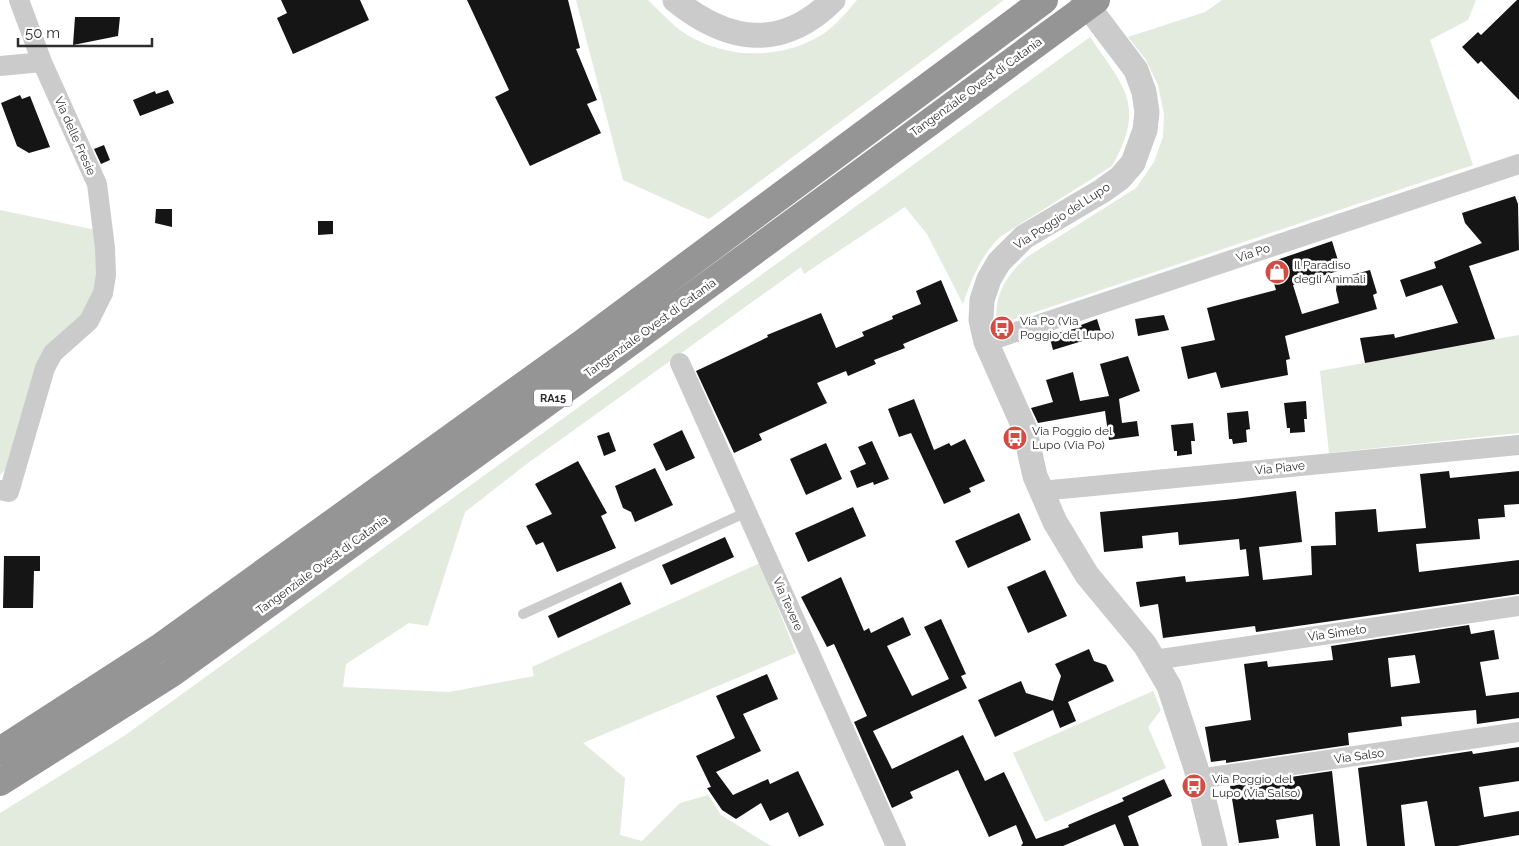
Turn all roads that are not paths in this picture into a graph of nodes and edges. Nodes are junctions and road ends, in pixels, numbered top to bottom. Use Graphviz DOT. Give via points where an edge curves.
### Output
graph roads {
  1 [pos="19,0"];
  2 [pos="675,0"];
  3 [pos="834,0"];
  4 [pos="1044,0"];
  5 [pos="1083,0"];
  6 [pos="1096,0"];
  7 [pos="1107,0"];
  8 [pos="1013,61"];
  9 [pos="42,62"];
  10 [pos="0,66"];
  11 [pos="1519,164"];
  12 [pos="986,342"];
  13 [pos="680,362"];
  14 [pos="1519,445"];
  15 [pos="4,491"];
  16 [pos="1041,492"];
  17 [pos="747,512"];
  18 [pos="1519,606"];
  19 [pos="523,614"];
  20 [pos="1154,660"];
  21 [pos="1519,732"];
  22 [pos="0,751"];
  23 [pos="1198,779"];
  24 [pos="0,782"];
  25 [pos="896,846"];
  26 [pos="1215,846"];
  1 -- 9 [label="street, Via delle Fresie"];
  2 -- 3 [label="street" via="716,28 764,36 804,24"];
  4 -- 22 [label="highway, RA15" via="584,342 159,648"];
  5 -- 12 [label="street, Via Poggio del Lupo" via="1136,70 1144,92 1145,130 1133,163 1120,178 1102,192 1024,237 999,262 982,300 981,320"];
  6 -- 8 [label="highway, Tangenziale Ovest di Catania / RA15"];
  7 -- 8 [label="highway"];
  8 -- 24 [label="highway, Tangenziale Ovest di Catania / RA15" via="604,362 172,673"];
  9 -- 10 [label="street"];
  9 -- 15 [label="street, Via delle Fresie" via="97,184 106,275 103,293 89,321 53,353 45,368"];
  11 -- 12 [label="street, Via Po"];
  12 -- 16 [label="street, Via Poggio del Lupo" via="1024,427"];
  13 -- 17 [label="street, Via Tevere"];
  14 -- 16 [label="street, Via Piave"];
  16 -- 20 [label="street, Via Poggio del Lupo" via="1087,575"];
  17 -- 19 [label="lane"];
  17 -- 25 [label="street, Via Tevere"];
  18 -- 20 [label="street, Via Simeto"];
  20 -- 23 [label="street, Via Poggio del Lupo" via="1169,686"];
  21 -- 23 [label="street, Via Salso"];
  23 -- 26 [label="street, Via Poggio del Lupo"];
}
